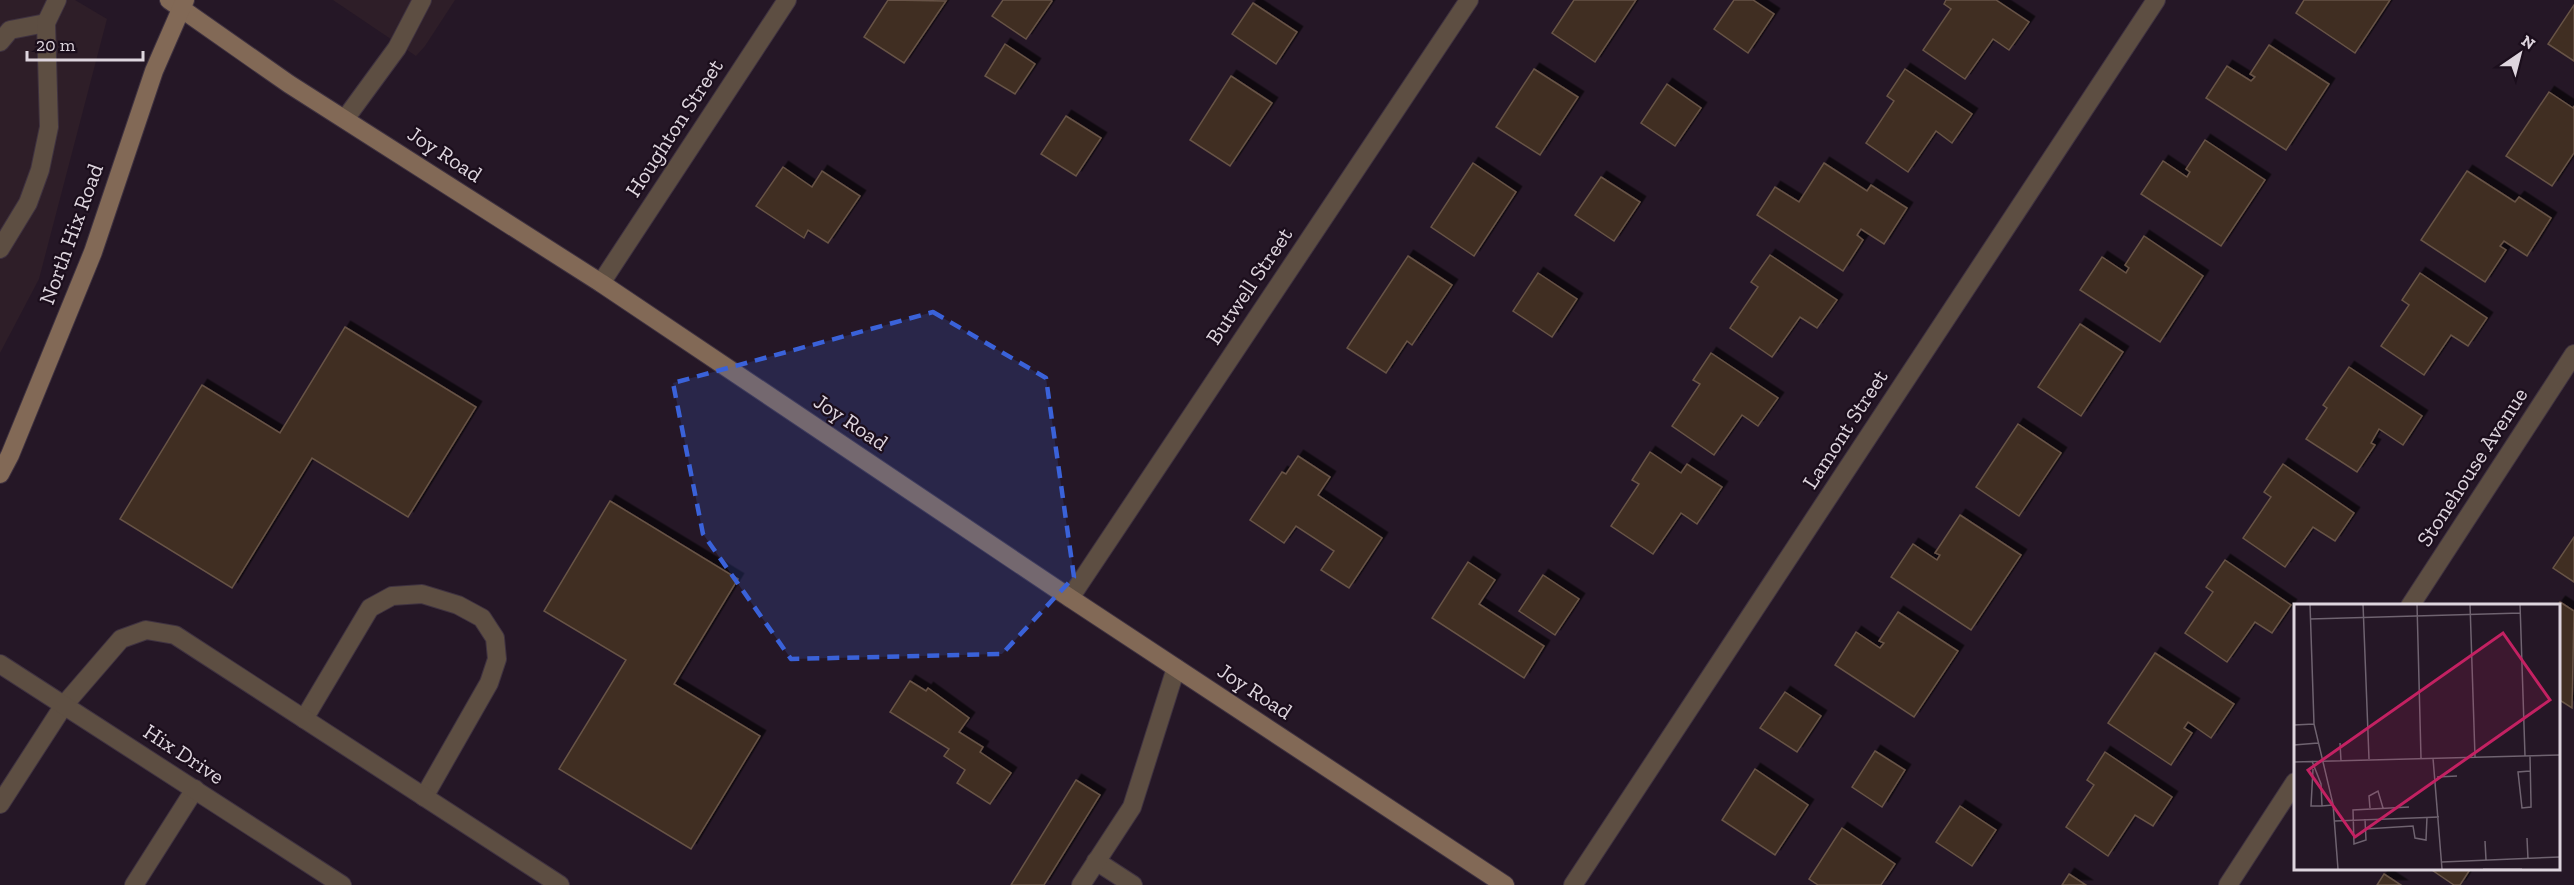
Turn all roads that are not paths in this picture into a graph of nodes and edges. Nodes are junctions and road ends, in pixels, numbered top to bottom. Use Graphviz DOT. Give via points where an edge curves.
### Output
graph roads {
  1 [pos="57,0"];
  2 [pos="422,0"];
  3 [pos="787,0"];
  4 [pos="1468,0"];
  5 [pos="2156,0"];
  6 [pos="179,3"];
  7 [pos="46,23"];
  8 [pos="0,42"];
  9 [pos="345,119"];
  10 [pos="0,249"];
  11 [pos="601,282"];
  12 [pos="2574,354"];
  13 [pos="1,469"];
  14 [pos="1070,598"];
  15 [pos="2411,604"];
  16 [pos="0,664"];
  17 [pos="1176,668"];
  18 [pos="64,705"];
  19 [pos="304,719"];
  20 [pos="2294,784"];
  21 [pos="195,789"];
  22 [pos="424,797"];
  23 [pos="0,804"];
  24 [pos="1096,861"];
  25 [pos="142,882"];
  26 [pos="342,885"];
  27 [pos="560,885"];
  28 [pos="1081,885"];
  29 [pos="1132,885"];
  30 [pos="1505,885"];
  31 [pos="1573,885"];
  32 [pos="2228,885"];
  1 -- 7 [label="street"];
  2 -- 9 [label="street" via="397,48"];
  3 -- 11 [label="street, Houghton Street"];
  4 -- 14 [label="street, Butwell Street"];
  5 -- 31 [label="street, Lamont Street"];
  6 -- 9 [label="street, Joy Road" via="289,84"];
  6 -- 13 [label="street, North Hix Road" via="93,252"];
  7 -- 8 [label="street" via="10,30"];
  7 -- 10 [label="street" via="49,127 28,203"];
  9 -- 11 [label="street, Joy Road"];
  11 -- 14 [label="street, Joy Road"];
  12 -- 15 [label="street, Stonehouse Avenue"];
  14 -- 17 [label="street, Joy Road"];
  16 -- 18 [label="street, Hix Drive"];
  17 -- 24 [label="street" via="1132,807"];
  17 -- 30 [label="street, Joy Road"];
  18 -- 19 [label="street" via="121,639 147,630 175,635"];
  18 -- 21 [label="street, Hix Drive"];
  18 -- 23 [label="street"];
  19 -- 22 [label="street"];
  19 -- 22 [label="street" via="370,608 392,596 422,594 458,605 482,618 495,638 498,659 489,683"];
  20 -- 32 [label="street"];
  21 -- 25 [label="street"];
  21 -- 26 [label="street, Hix Drive"];
  22 -- 27 [label="street"];
  24 -- 28 [label="street"];
  24 -- 29 [label="street"];
}
